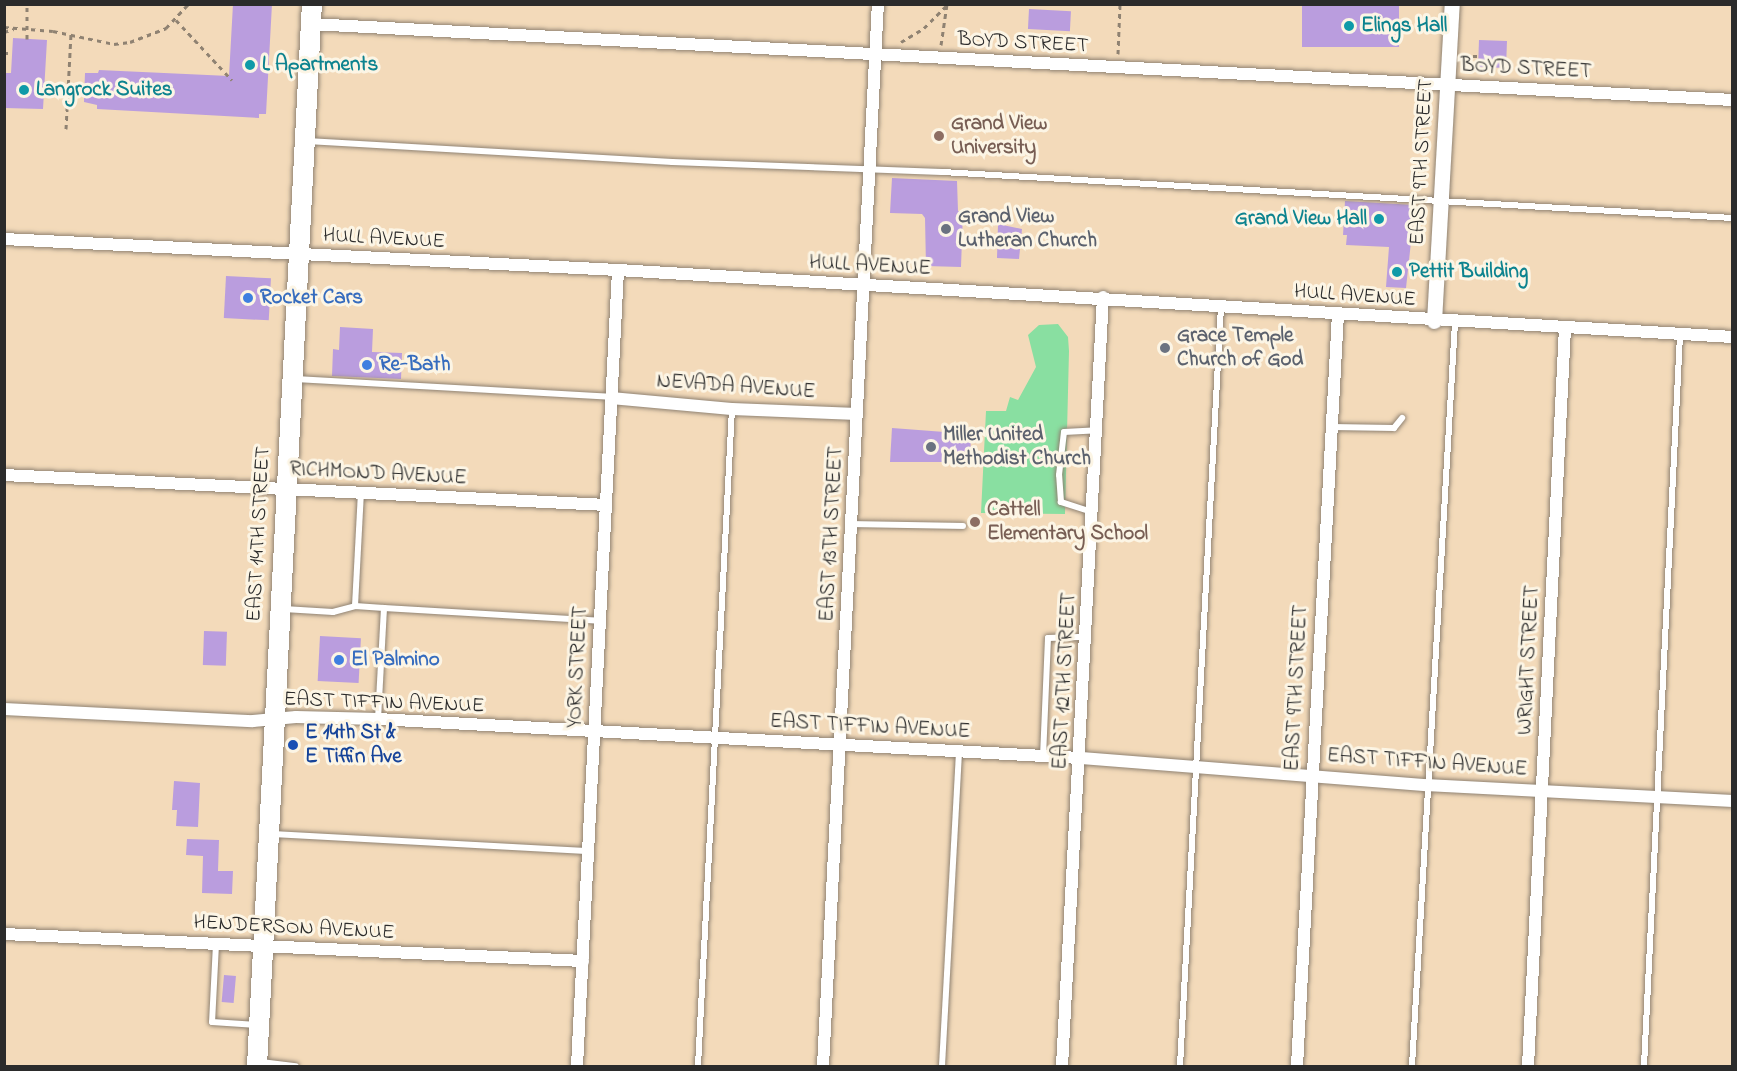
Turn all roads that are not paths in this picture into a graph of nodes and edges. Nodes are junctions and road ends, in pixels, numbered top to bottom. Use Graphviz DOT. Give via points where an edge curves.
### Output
graph roads {
  1 [pos="878,4"];
  2 [pos="1452,4"];
  3 [pos="311,14"];
  4 [pos="876,55"];
  5 [pos="1448,84"];
  6 [pos="1732,100"];
  7 [pos="304,141"];
  8 [pos="870,169"];
  9 [pos="1441,201"];
  10 [pos="1732,219"];
  11 [pos="4,239"];
  12 [pos="298,254"];
  13 [pos="618,270"];
  14 [pos="864,286"];
  15 [pos="1103,297"];
  16 [pos="1221,307"];
  17 [pos="1338,313"];
  18 [pos="1434,321"];
  19 [pos="1455,322"];
  20 [pos="1566,328"];
  21 [pos="1680,334"];
  22 [pos="1732,337"];
  23 [pos="291,379"];
  24 [pos="611,398"];
  25 [pos="732,409"];
  26 [pos="857,414"];
  27 [pos="1402,418"];
  28 [pos="1332,427"];
  29 [pos="1097,430"];
  30 [pos="4,475"];
  31 [pos="285,489"];
  32 [pos="361,493"];
  33 [pos="606,505"];
  34 [pos="1093,513"];
  35 [pos="852,524"];
  36 [pos="963,526"];
  37 [pos="355,606"];
  38 [pos="384,608"];
  39 [pos="279,609"];
  40 [pos="600,621"];
  41 [pos="1087,636"];
  42 [pos="4,709"];
  43 [pos="275,719"];
  44 [pos="378,719"];
  45 [pos="594,731"];
  46 [pos="714,738"];
  47 [pos="840,745"];
  48 [pos="959,752"];
  49 [pos="1043,756"];
  50 [pos="1081,759"];
  51 [pos="1197,767"];
  52 [pos="1314,775"];
  53 [pos="1427,785"];
  54 [pos="1542,790"];
  55 [pos="1657,797"];
  56 [pos="1732,801"];
  57 [pos="268,833"];
  58 [pos="588,851"];
  59 [pos="4,934"];
  60 [pos="216,944"];
  61 [pos="263,946"];
  62 [pos="583,961"];
  63 [pos="259,1025"];
  64 [pos="257,1064"];
  65 [pos="296,1066"];
  66 [pos="577,1066"];
  67 [pos="698,1066"];
  68 [pos="823,1066"];
  69 [pos="942,1066"];
  70 [pos="1062,1066"];
  71 [pos="1180,1066"];
  72 [pos="1297,1066"];
  73 [pos="1412,1066"];
  74 [pos="1528,1066"];
  75 [pos="1644,1066"];
  1 -- 4 [label="street, EAST 13TH STREET"];
  2 -- 5 [label="street, EAST 9TH STREET"];
  3 -- 4 [label="street, BOYD STREET"];
  3 -- 7 [label="main road, EAST 14TH STREET"];
  4 -- 5 [label="street, BOYD STREET"];
  4 -- 8 [label="street, EAST 13TH STREET"];
  5 -- 6 [label="street, BOYD STREET"];
  5 -- 9 [label="street, EAST 9TH STREET"];
  7 -- 8 [label="lane"];
  7 -- 12 [label="main road, EAST 14TH STREET"];
  8 -- 9 [label="lane"];
  8 -- 14 [label="street, EAST 13TH STREET"];
  9 -- 10 [label="lane"];
  9 -- 18 [label="street, EAST 9TH STREET"];
  11 -- 12 [label="street, HULL AVENUE"];
  12 -- 13 [label="street, HULL AVENUE"];
  12 -- 23 [label="main road, EAST 14TH STREET"];
  13 -- 14 [label="street, HULL AVENUE"];
  13 -- 24 [label="street, YORK STREET"];
  14 -- 15 [label="street, HULL AVENUE"];
  14 -- 26 [label="street, EAST 13TH STREET"];
  15 -- 16 [label="street, HULL AVENUE"];
  15 -- 29 [label="street, EAST 12TH STREET"];
  16 -- 17 [label="street, HULL AVENUE"];
  16 -- 51 [label="lane"];
  17 -- 18 [label="street, HULL AVENUE"];
  17 -- 28 [label="street, EAST 9TH STREET"];
  18 -- 19 [label="street, HULL AVENUE"];
  19 -- 20 [label="street, HULL AVENUE"];
  19 -- 53 [label="lane"];
  20 -- 21 [label="street, HULL AVENUE"];
  20 -- 54 [label="street, WRIGHT STREET"];
  21 -- 22 [label="street, HULL AVENUE"];
  21 -- 55 [label="lane"];
  23 -- 24 [label="lane"];
  23 -- 31 [label="main road, EAST 14TH STREET"];
  24 -- 25 [label="street, NEVADA AVENUE"];
  24 -- 33 [label="street, YORK STREET"];
  25 -- 26 [label="street, NEVADA AVENUE"];
  25 -- 46 [label="lane"];
  26 -- 35 [label="street, EAST 13TH STREET"];
  27 -- 28 [label="lane" via="1394,428"];
  28 -- 52 [label="street, EAST 9TH STREET"];
  29 -- 34 [label="street, EAST 12TH STREET"];
  29 -- 34 [label="lane" via="1064,432 1059,476 1061,502"];
  30 -- 31 [label="street, RICHMOND AVENUE"];
  31 -- 32 [label="street, RICHMOND AVENUE"];
  31 -- 39 [label="main road, EAST 14TH STREET"];
  32 -- 33 [label="street, RICHMOND AVENUE"];
  32 -- 37 [label="lane"];
  33 -- 40 [label="street, YORK STREET"];
  34 -- 41 [label="street, EAST 12TH STREET"];
  35 -- 36 [label="lane"];
  35 -- 47 [label="street, EAST 13TH STREET"];
  37 -- 38 [label="lane"];
  37 -- 39 [label="lane" via="333,612"];
  38 -- 40 [label="lane"];
  38 -- 44 [label="lane"];
  39 -- 43 [label="main road, EAST 14TH STREET"];
  40 -- 45 [label="street, YORK STREET"];
  41 -- 49 [label="lane" via="1048,638"];
  41 -- 50 [label="street, EAST 12TH STREET"];
  42 -- 43 [label="street, EAST TIFFIN AVENUE"];
  43 -- 44 [label="street, EAST TIFFIN AVENUE"];
  43 -- 57 [label="main road, EAST 14TH STREET"];
  44 -- 45 [label="street, EAST TIFFIN AVENUE"];
  45 -- 46 [label="street, EAST TIFFIN AVENUE"];
  45 -- 58 [label="street, YORK STREET"];
  46 -- 47 [label="street, EAST TIFFIN AVENUE"];
  46 -- 67 [label="lane"];
  47 -- 48 [label="street, EAST TIFFIN AVENUE"];
  47 -- 68 [label="street, EAST 13TH STREET"];
  48 -- 49 [label="street, EAST TIFFIN AVENUE"];
  48 -- 69 [label="lane"];
  49 -- 50 [label="street, EAST TIFFIN AVENUE"];
  50 -- 51 [label="street, EAST TIFFIN AVENUE"];
  50 -- 70 [label="street, EAST 12TH STREET"];
  51 -- 52 [label="street, EAST TIFFIN AVENUE"];
  51 -- 71 [label="lane"];
  52 -- 53 [label="street, EAST TIFFIN AVENUE"];
  52 -- 72 [label="street, EAST 9TH STREET"];
  53 -- 54 [label="street, EAST TIFFIN AVENUE"];
  53 -- 73 [label="lane"];
  54 -- 55 [label="street, EAST TIFFIN AVENUE"];
  54 -- 74 [label="street, WRIGHT STREET"];
  55 -- 56 [label="street, EAST TIFFIN AVENUE"];
  55 -- 75 [label="lane"];
  57 -- 58 [label="lane"];
  57 -- 61 [label="main road, EAST 14TH STREET"];
  58 -- 62 [label="street, YORK STREET"];
  59 -- 60 [label="street, HENDERSON AVENUE"];
  60 -- 61 [label="street, HENDERSON AVENUE"];
  60 -- 63 [label="lane" via="212,1022"];
  61 -- 62 [label="street, HENDERSON AVENUE"];
  61 -- 63 [label="main road, EAST 14TH STREET"];
  62 -- 66 [label="street, YORK STREET"];
  63 -- 64 [label="main road, EAST 14TH STREET"];
  64 -- 65 [label="lane"];
}
